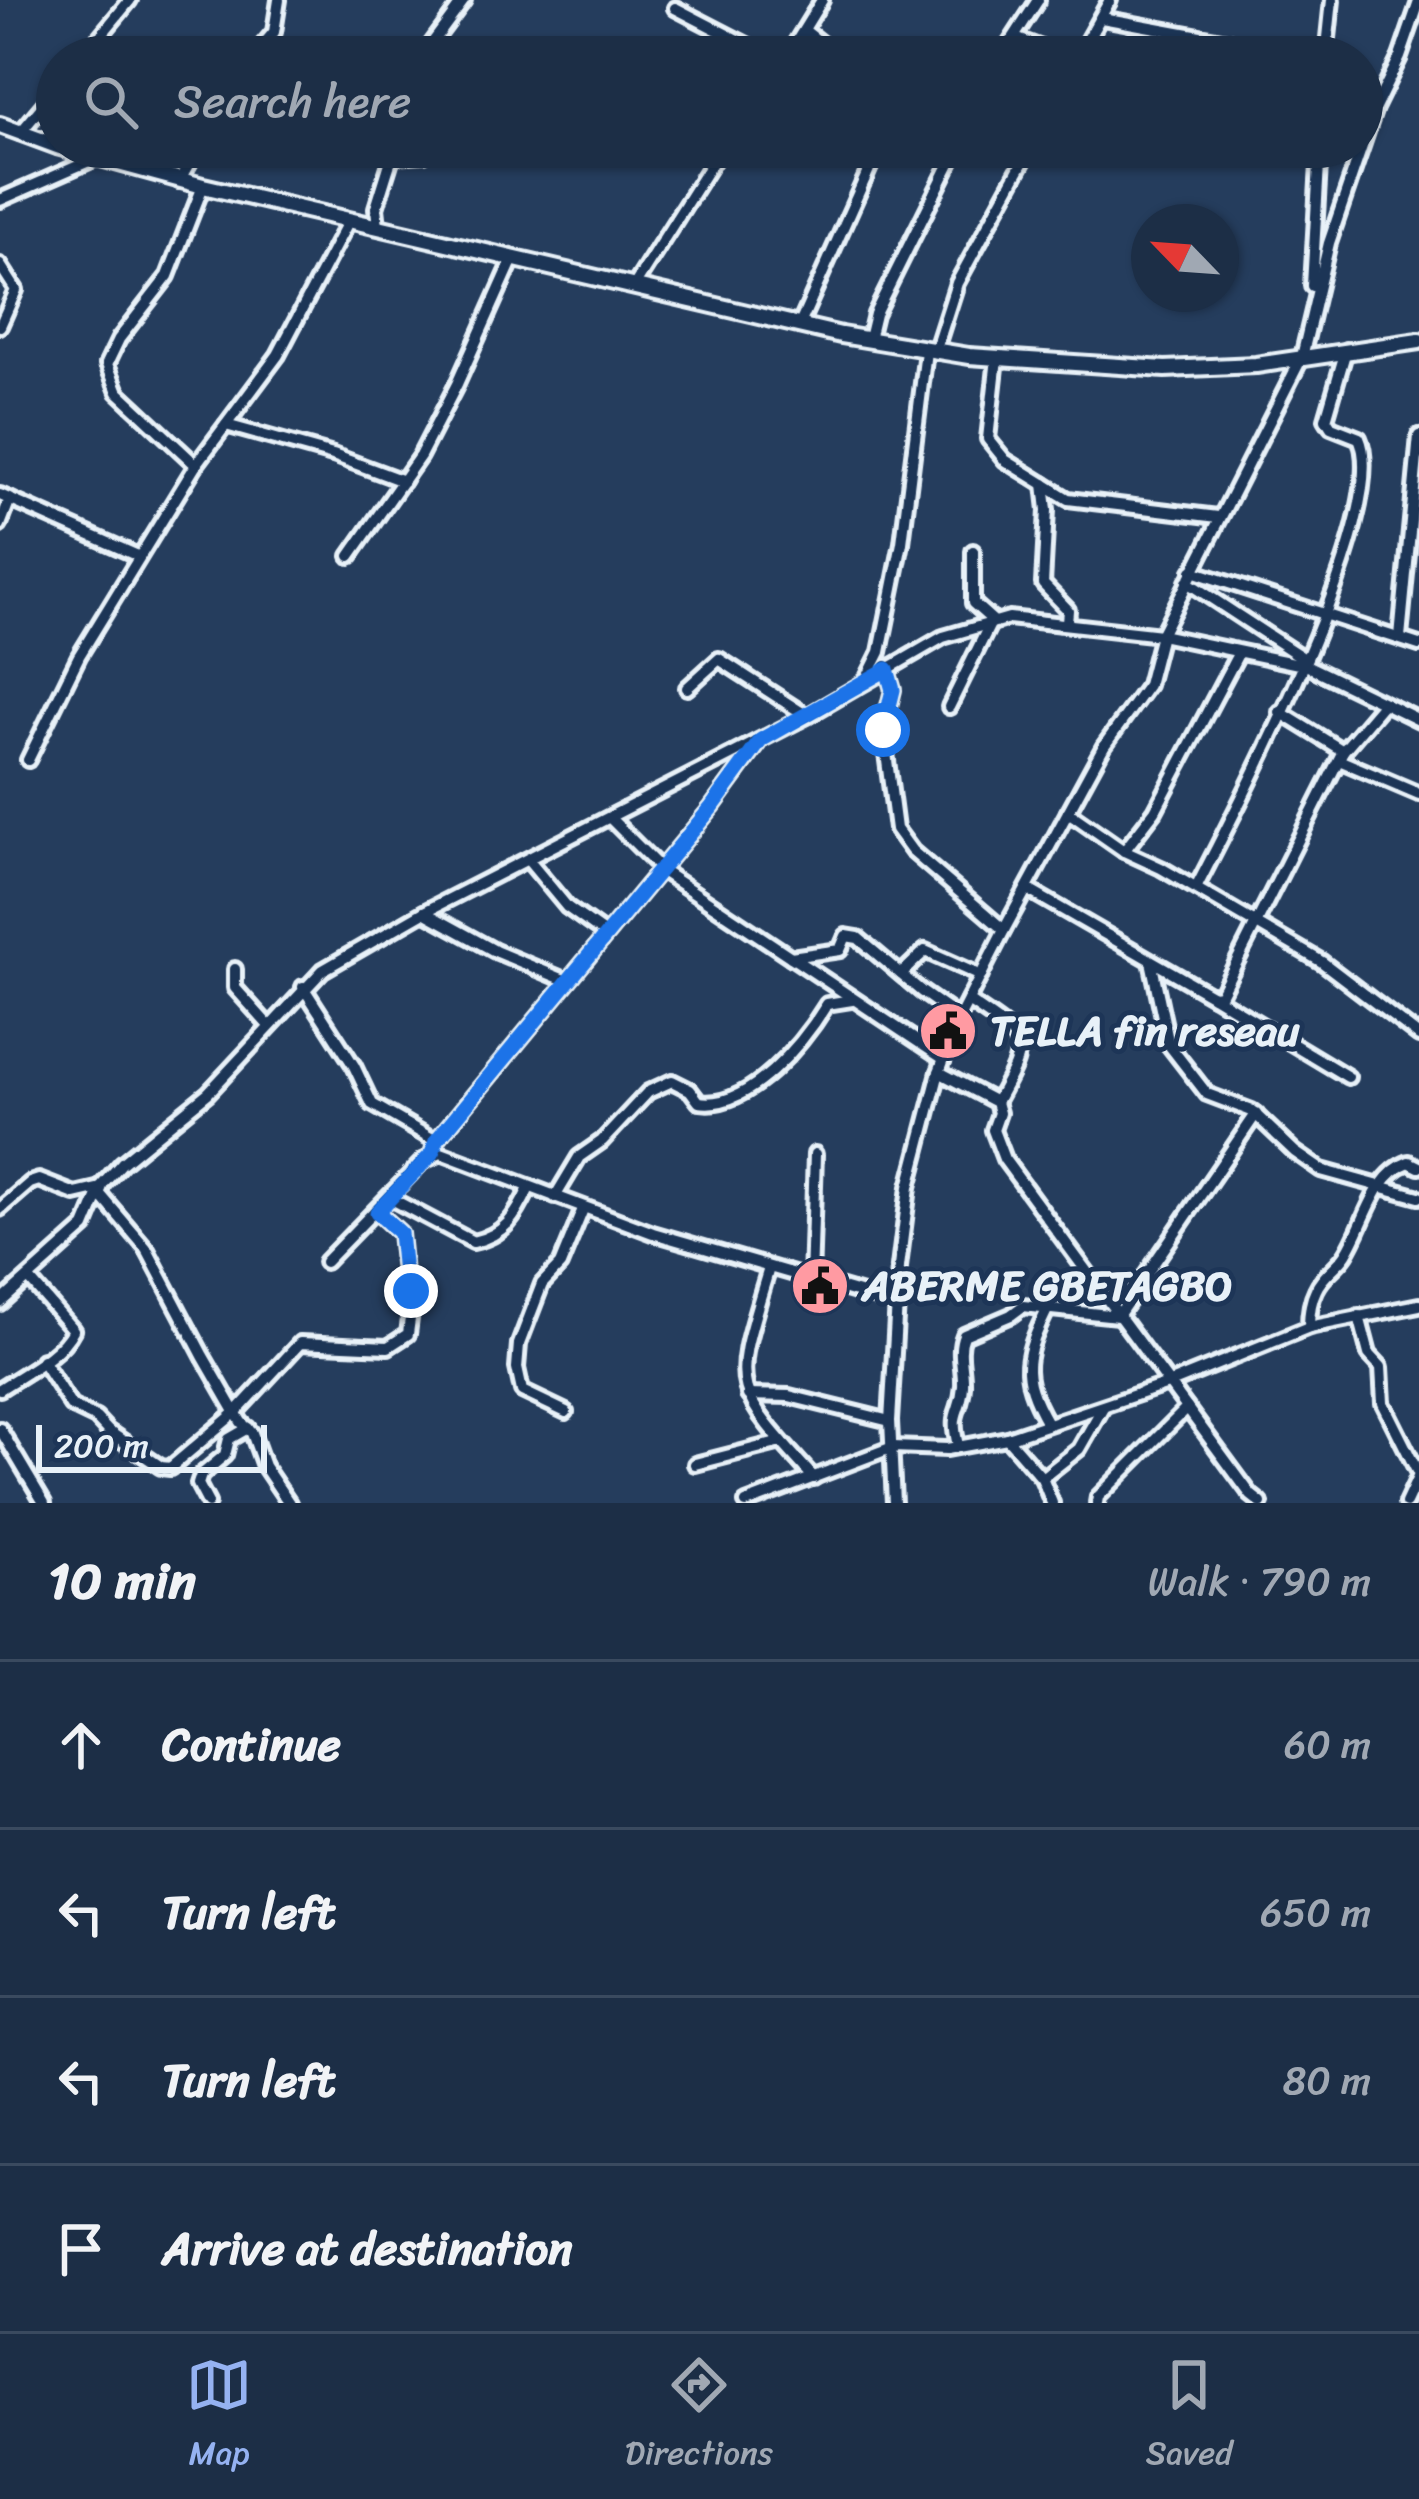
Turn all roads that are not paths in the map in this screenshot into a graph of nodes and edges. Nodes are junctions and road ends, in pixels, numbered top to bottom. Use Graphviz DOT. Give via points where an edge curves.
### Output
graph roads {
  1 [pos="130,0"];
  2 [pos="279,0"];
  3 [pos="464,0"];
  4 [pos="822,0"];
  5 [pos="1038,0"];
  6 [pos="1110,0"];
  7 [pos="1332,0"];
  8 [pos="1419,2"];
  9 [pos="675,8"];
  10 [pos="1102,18"];
  11 [pos="804,30"];
  12 [pos="100,36"];
  13 [pos="271,36"];
  14 [pos="437,36"];
  15 [pos="727,36"];
  16 [pos="800,36"];
  17 [pos="812,36"];
  18 [pos="1016,36"];
  19 [pos="1091,36"];
  20 [pos="1200,36"];
  21 [pos="1328,36"];
  22 [pos="1383,92"];
  23 [pos="36,114"];
  24 [pos="0,125"];
  25 [pos="20,133"];
  26 [pos="36,139"];
  27 [pos="73,168"];
  28 [pos="132,168"];
  29 [pos="186,168"];
  30 [pos="389,168"];
  31 [pos="709,168"];
  32 [pos="869,168"];
  33 [pos="948,168"];
  34 [pos="1020,168"];
  35 [pos="1319,168"];
  36 [pos="1356,168"];
  37 [pos="179,181"];
  38 [pos="202,186"];
  39 [pos="0,200"];
  40 [pos="349,220"];
  41 [pos="378,226"];
  42 [pos="513,259"];
  43 [pos="0,265"];
  44 [pos="634,286"];
  45 [pos="1313,302"];
  46 [pos="800,324"];
  47 [pos="0,326"];
  48 [pos="868,339"];
  49 [pos="1419,341"];
  50 [pos="1346,350"];
  51 [pos="931,351"];
  52 [pos="1302,357"];
  53 [pos="997,358"];
  54 [pos="226,424"];
  55 [pos="1419,436"];
  56 [pos="196,465"];
  57 [pos="403,481"];
  58 [pos="1044,484"];
  59 [pos="1416,496"];
  60 [pos="5,497"];
  61 [pos="1068,499"];
  62 [pos="1048,510"];
  63 [pos="1219,517"];
  64 [pos="0,525"];
  65 [pos="973,551"];
  66 [pos="138,556"];
  67 [pos="350,556"];
  68 [pos="1190,576"];
  69 [pos="1327,614"];
  70 [pos="992,620"];
  71 [pos="1067,622"];
  72 [pos="1161,635"];
  73 [pos="1400,637"];
  74 [pos="1419,645"];
  75 [pos="880,652"];
  76 [pos="1238,654"];
  77 [pos="1302,661"];
  78 [pos="887,669"];
  79 [pos="865,682"];
  80 [pos="687,688"];
  81 [pos="1384,704"];
  82 [pos="949,706"];
  83 [pos="1280,712"];
  84 [pos="807,716"];
  85 [pos="1419,720"];
  86 [pos="761,740"];
  87 [pos="1341,756"];
  88 [pos="28,760"];
  89 [pos="1419,794"];
  90 [pos="1068,812"];
  91 [pos="611,819"];
  92 [pos="1124,851"];
  93 [pos="528,860"];
  94 [pos="660,868"];
  95 [pos="1027,889"];
  96 [pos="1196,889"];
  97 [pos="424,912"];
  98 [pos="1254,926"];
  99 [pos="1004,930"];
  100 [pos="605,934"];
  101 [pos="791,957"];
  102 [pos="1151,961"];
  103 [pos="235,969"];
  104 [pos="901,974"];
  105 [pos="981,976"];
  106 [pos="567,981"];
  107 [pos="303,987"];
  108 [pos="1213,996"];
  109 [pos="852,1000"];
  110 [pos="968,1001"];
  111 [pos="959,1018"];
  112 [pos="269,1025"];
  113 [pos="1419,1036"];
  114 [pos="944,1059"];
  115 [pos="939,1072"];
  116 [pos="1348,1077"];
  117 [pos="996,1102"];
  118 [pos="1256,1114"];
  119 [pos="434,1148"];
  120 [pos="815,1154"];
  121 [pos="1419,1167"];
  122 [pos="529,1188"];
  123 [pos="1380,1188"];
  124 [pos="100,1191"];
  125 [pos="1419,1196"];
  126 [pos="555,1197"];
  127 [pos="390,1198"];
  128 [pos="0,1209"];
  129 [pos="583,1210"];
  130 [pos="113,1211"];
  131 [pos="93,1212"];
  132 [pos="377,1212"];
  133 [pos="325,1262"];
  134 [pos="769,1268"];
  135 [pos="30,1280"];
  136 [pos="811,1281"];
  137 [pos="0,1284"];
  138 [pos="14,1293"];
  139 [pos="0,1303"];
  140 [pos="897,1304"];
  141 [pos="1419,1305"];
  142 [pos="1049,1306"];
  143 [pos="1118,1316"];
  144 [pos="1359,1316"];
  145 [pos="1309,1328"];
  146 [pos="42,1360"];
  147 [pos="1168,1384"];
  148 [pos="0,1389"];
  149 [pos="748,1395"];
  150 [pos="1103,1407"];
  151 [pos="1187,1408"];
  152 [pos="236,1412"];
  153 [pos="566,1412"];
  154 [pos="890,1421"];
  155 [pos="1047,1423"];
  156 [pos="0,1429"];
  157 [pos="248,1429"];
  158 [pos="1007,1438"];
  159 [pos="781,1442"];
  160 [pos="958,1444"];
  161 [pos="893,1447"];
  162 [pos="695,1464"];
  163 [pos="1419,1475"];
  164 [pos="814,1478"];
  165 [pos="1042,1478"];
  166 [pos="44,1503"];
  167 [pos="208,1503"];
  168 [pos="289,1503"];
  169 [pos="746,1503"];
  170 [pos="894,1503"];
  171 [pos="1052,1503"];
  172 [pos="1096,1503"];
  173 [pos="1262,1503"];
  174 [pos="1406,1503"];
  1 -- 12 [label="street"];
  2 -- 13 [label="street"];
  3 -- 14 [label="street"];
  4 -- 11 [label="street"];
  5 -- 18 [label="street"];
  6 -- 10 [label="street"];
  7 -- 21 [label="street"];
  8 -- 22 [label="street"];
  9 -- 15 [label="street"];
  10 -- 19 [label="street"];
  10 -- 20 [label="street"];
  11 -- 16 [label="street"];
  11 -- 17 [label="street"];
  23 -- 25 [label="street"];
  24 -- 25 [label="main road"];
  25 -- 26 [label="main road"];
  27 -- 39 [label="street"];
  28 -- 37 [label="main road"];
  29 -- 37 [label="street"];
  30 -- 41 [label="street"];
  31 -- 44 [label="street"];
  32 -- 46 [label="street"];
  33 -- 48 [label="street"];
  34 -- 51 [label="street"];
  35 -- 45 [label="street"];
  36 -- 45 [label="street"];
  37 -- 38 [label="main road"];
  38 -- 40 [label="main road"];
  38 -- 56 [label="street" via="168,276 107,364 118,392"];
  40 -- 41 [label="main road"];
  40 -- 54 [label="street" via="278,355"];
  41 -- 42 [label="main road"];
  42 -- 44 [label="main road"];
  42 -- 57 [label="street" via="458,384"];
  43 -- 47 [label="street" via="16,290"];
  44 -- 46 [label="main road"];
  45 -- 52 [label="street"];
  46 -- 48 [label="main road"];
  48 -- 51 [label="main road"];
  49 -- 50 [label="main road"];
  50 -- 52 [label="main road"];
  50 -- 69 [label="street" via="1326,419 1359,437 1365,460 1354,530"];
  51 -- 53 [label="main road"];
  51 -- 75 [label="street"];
  52 -- 53 [label="main road" via="1216,369"];
  52 -- 63 [label="street"];
  53 -- 58 [label="street" via="988,439"];
  54 -- 56 [label="street"];
  54 -- 57 [label="street"];
  55 -- 59 [label="street"];
  56 -- 66 [label="street"];
  57 -- 67 [label="street"];
  58 -- 61 [label="street"];
  58 -- 62 [label="street"];
  59 -- 73 [label="street"];
  60 -- 64 [label="street"];
  60 -- 66 [label="street"];
  61 -- 62 [label="street"];
  61 -- 63 [label="street"];
  62 -- 71 [label="street" via="1043,584 1068,610"];
  63 -- 68 [label="street"];
  65 -- 70 [label="street" via="973,603"];
  66 -- 88 [label="street"];
  68 -- 69 [label="street"];
  68 -- 72 [label="street"];
  68 -- 77 [label="street"];
  69 -- 73 [label="street"];
  69 -- 77 [label="street"];
  70 -- 71 [label="street"];
  70 -- 78 [label="street"];
  70 -- 82 [label="street"];
  71 -- 72 [label="street"];
  72 -- 76 [label="street"];
  72 -- 90 [label="street" via="1148,685"];
  73 -- 74 [label="street"];
  75 -- 78 [label="street"];
  75 -- 79 [label="street"];
  76 -- 77 [label="street"];
  76 -- 92 [label="street" via="1155,811"];
  77 -- 81 [label="street"];
  77 -- 83 [label="street"];
  78 -- 79 [label="street"];
  78 -- 99 [label="street" via="893,690 883,730 896,829"];
  79 -- 84 [label="street"];
  80 -- 84 [label="street" via="719,659"];
  81 -- 85 [label="street"];
  81 -- 87 [label="street"];
  83 -- 87 [label="street"];
  83 -- 96 [label="street"];
  84 -- 86 [label="street"];
  86 -- 91 [label="street"];
  86 -- 94 [label="street"];
  87 -- 89 [label="street"];
  87 -- 98 [label="street"];
  90 -- 92 [label="street"];
  90 -- 95 [label="street"];
  91 -- 93 [label="street"];
  91 -- 94 [label="street"];
  92 -- 96 [label="street"];
  93 -- 97 [label="street"];
  93 -- 100 [label="street" via="567,907"];
  94 -- 100 [label="street"];
  94 -- 101 [label="street"];
  95 -- 99 [label="street"];
  95 -- 102 [label="street"];
  96 -- 98 [label="street"];
  97 -- 106 [label="street"];
  97 -- 107 [label="street"];
  98 -- 108 [label="street" via="1222,993"];
  98 -- 113 [label="street" via="1322,962"];
  99 -- 105 [label="street"];
  100 -- 106 [label="street"];
  101 -- 104 [label="street" via="840,950 849,935"];
  101 -- 109 [label="street"];
  102 -- 108 [label="street"];
  102 -- 118 [label="street" via="1173,1053 1207,1094"];
  103 -- 112 [label="street" via="235,988"];
  104 -- 105 [label="street" via="925,950"];
  104 -- 111 [label="street"];
  105 -- 110 [label="street"];
  106 -- 119 [label="street"];
  107 -- 112 [label="street"];
  107 -- 119 [label="street" via="372,1104"];
  108 -- 116 [label="street"];
  109 -- 114 [label="street"];
  109 -- 126 [label="street" via="827,1004 778,1065 728,1101 699,1102 672,1082 648,1092 579,1157"];
  110 -- 111 [label="street"];
  110 -- 117 [label="street" via="1017,1043 1020,1059"];
  111 -- 114 [label="street"];
  112 -- 124 [label="street"];
  114 -- 115 [label="street"];
  115 -- 117 [label="street"];
  115 -- 140 [label="street" via="908,1187"];
  117 -- 143 [label="street" via="993,1130 1004,1160"];
  118 -- 123 [label="street" via="1307,1162"];
  118 -- 143 [label="street"];
  119 -- 122 [label="street"];
  119 -- 127 [label="street"];
  120 -- 136 [label="street"];
  121 -- 123 [label="street" via="1402,1164"];
  122 -- 126 [label="street"];
  122 -- 127 [label="street" via="512,1222 473,1242"];
  123 -- 125 [label="street"];
  123 -- 145 [label="street" via="1343,1259 1316,1288"];
  124 -- 128 [label="street" via="75,1194 39,1180"];
  124 -- 130 [label="street"];
  124 -- 131 [label="street"];
  126 -- 129 [label="street"];
  127 -- 132 [label="street"];
  129 -- 134 [label="street"];
  129 -- 153 [label="street" via="560,1265 542,1284 517,1355 522,1391"];
  130 -- 131 [label="street"];
  130 -- 152 [label="street" via="146,1248"];
  131 -- 135 [label="street"];
  132 -- 133 [label="street"];
  132 -- 152 [label="street" via="401,1237 413,1295 408,1334 388,1347 301,1343"];
  134 -- 136 [label="street"];
  134 -- 149 [label="street" via="743,1356"];
  135 -- 138 [label="street"];
  135 -- 146 [label="street" via="73,1330"];
  136 -- 140 [label="street"];
  137 -- 138 [label="street"];
  138 -- 139 [label="street"];
  140 -- 154 [label="street"];
  141 -- 144 [label="street"];
  142 -- 143 [label="street"];
  142 -- 155 [label="street" via="1026,1358"];
  142 -- 160 [label="street" via="1023,1306 964,1335 952,1423"];
  143 -- 147 [label="street"];
  144 -- 145 [label="street"];
  144 -- 163 [label="street" via="1381,1367 1383,1403"];
  145 -- 147 [label="street"];
  146 -- 148 [label="street"];
  146 -- 152 [label="street" via="70,1406 165,1468"];
  147 -- 150 [label="street"];
  147 -- 151 [label="street"];
  149 -- 154 [label="street" via="789,1396"];
  149 -- 159 [label="street"];
  150 -- 155 [label="street"];
  150 -- 165 [label="street" via="1078,1449"];
  151 -- 172 [label="street"];
  151 -- 173 [label="street"];
  152 -- 157 [label="street"];
  154 -- 161 [label="street"];
  155 -- 158 [label="street"];
  156 -- 166 [label="street"];
  157 -- 167 [label="street" via="226,1441 225,1455 199,1480"];
  157 -- 168 [label="street"];
  158 -- 160 [label="street"];
  158 -- 165 [label="street"];
  159 -- 162 [label="street"];
  159 -- 164 [label="street"];
  160 -- 161 [label="street"];
  161 -- 164 [label="street"];
  161 -- 170 [label="street"];
  163 -- 174 [label="street"];
  164 -- 169 [label="street"];
  165 -- 171 [label="street"];
}
